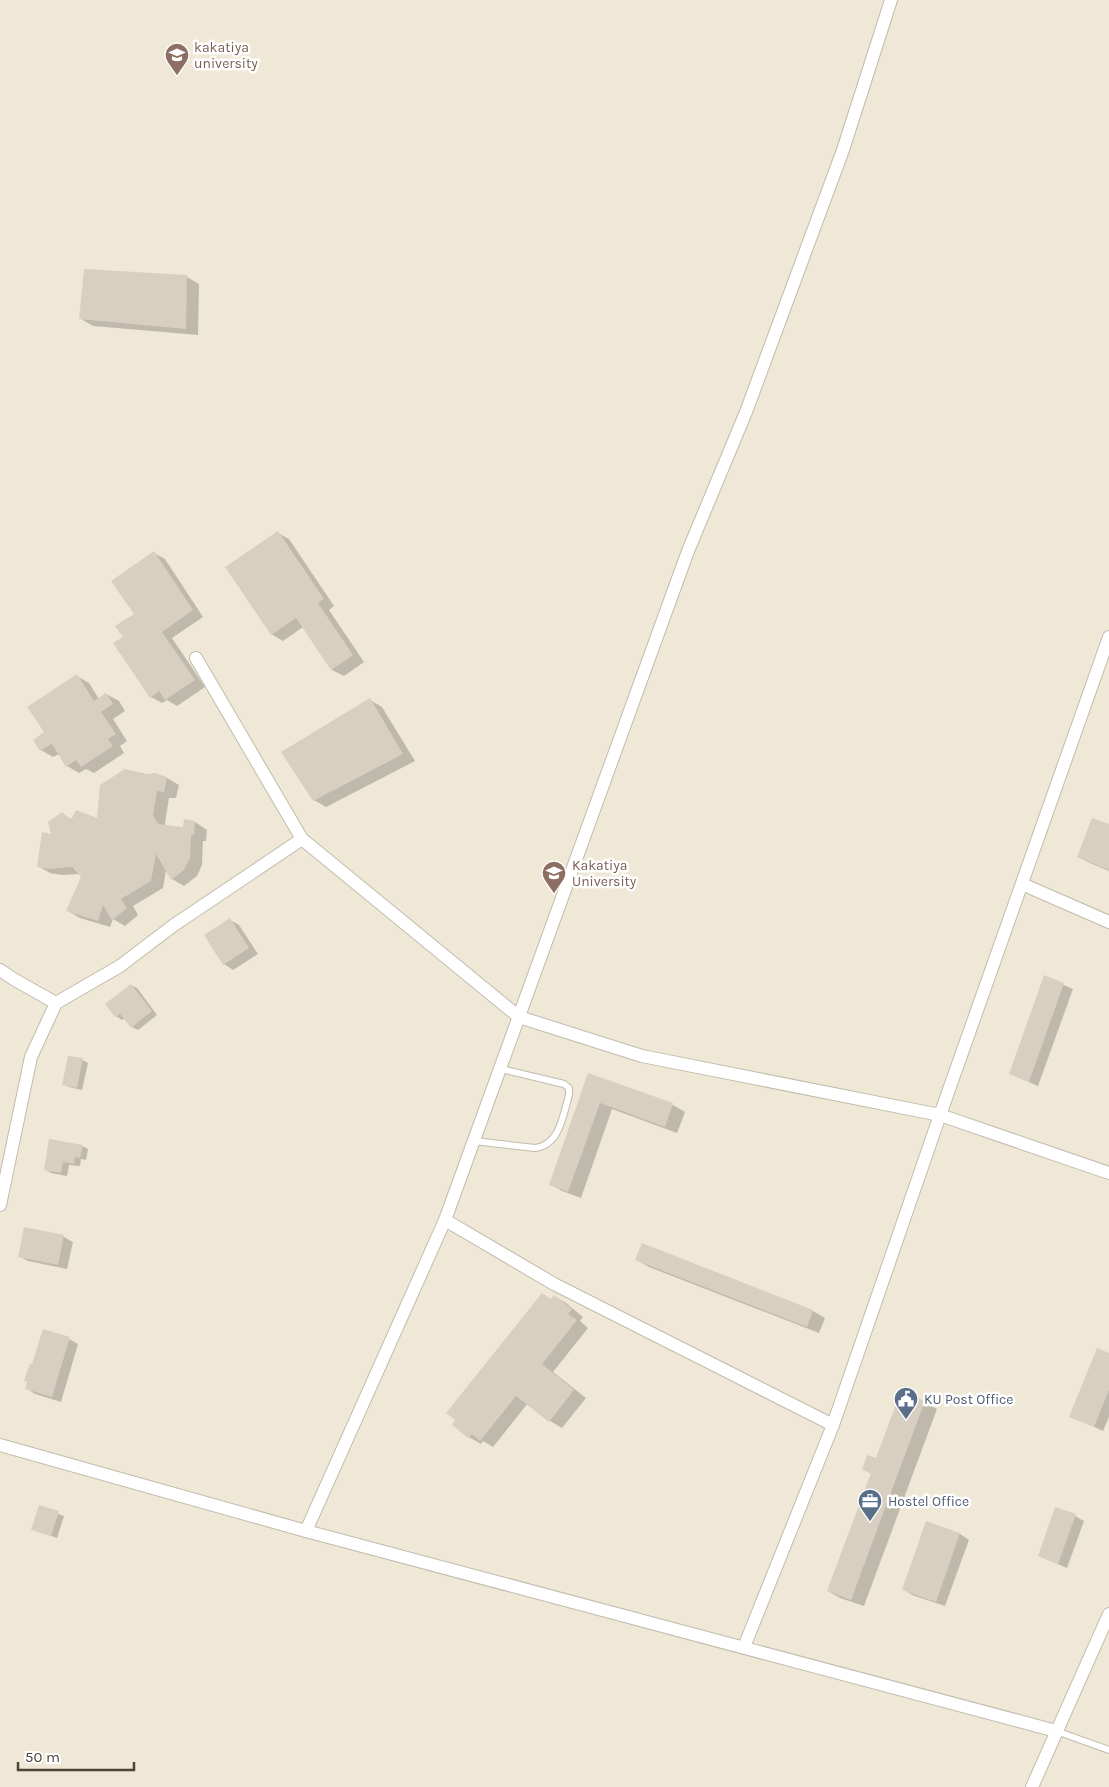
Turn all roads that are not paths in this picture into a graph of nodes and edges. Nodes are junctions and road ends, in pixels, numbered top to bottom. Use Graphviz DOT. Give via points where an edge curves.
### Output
graph roads {
  1 [pos="891,0"];
  2 [pos="1109,637"];
  3 [pos="196,658"];
  4 [pos="302,839"];
  5 [pos="1022,884"];
  6 [pos="1109,922"];
  7 [pos="0,970"];
  8 [pos="56,1003"];
  9 [pos="519,1017"];
  10 [pos="500,1068"];
  11 [pos="940,1115"];
  12 [pos="474,1141"];
  13 [pos="1109,1173"];
  14 [pos="0,1205"];
  15 [pos="445,1220"];
  16 [pos="833,1425"];
  17 [pos="0,1445"];
  18 [pos="306,1530"];
  19 [pos="1109,1614"];
  20 [pos="744,1647"];
  21 [pos="1056,1732"];
  22 [pos="1109,1750"];
  23 [pos="1032,1787"];
  1 -- 9 [label="street" via="839,159 746,412 688,551"];
  2 -- 5 [label="street"];
  3 -- 4 [label="street"];
  4 -- 8 [label="street" via="174,925 120,966"];
  4 -- 9 [label="street"];
  5 -- 6 [label="street"];
  5 -- 11 [label="street"];
  7 -- 8 [label="street"];
  8 -- 14 [label="street" via="31,1057"];
  9 -- 10 [label="street"];
  9 -- 11 [label="street" via="642,1056"];
  10 -- 12 [label="street"];
  10 -- 12 [label="lane" via="569,1088 556,1136 545,1147 535,1148"];
  11 -- 13 [label="street"];
  11 -- 16 [label="street"];
  12 -- 15 [label="street"];
  15 -- 16 [label="street" via="554,1284"];
  15 -- 18 [label="street"];
  16 -- 20 [label="street"];
  17 -- 18 [label="street"];
  18 -- 20 [label="street"];
  19 -- 21 [label="street"];
  20 -- 21 [label="street"];
  21 -- 22 [label="lane"];
  21 -- 23 [label="street"];
}
